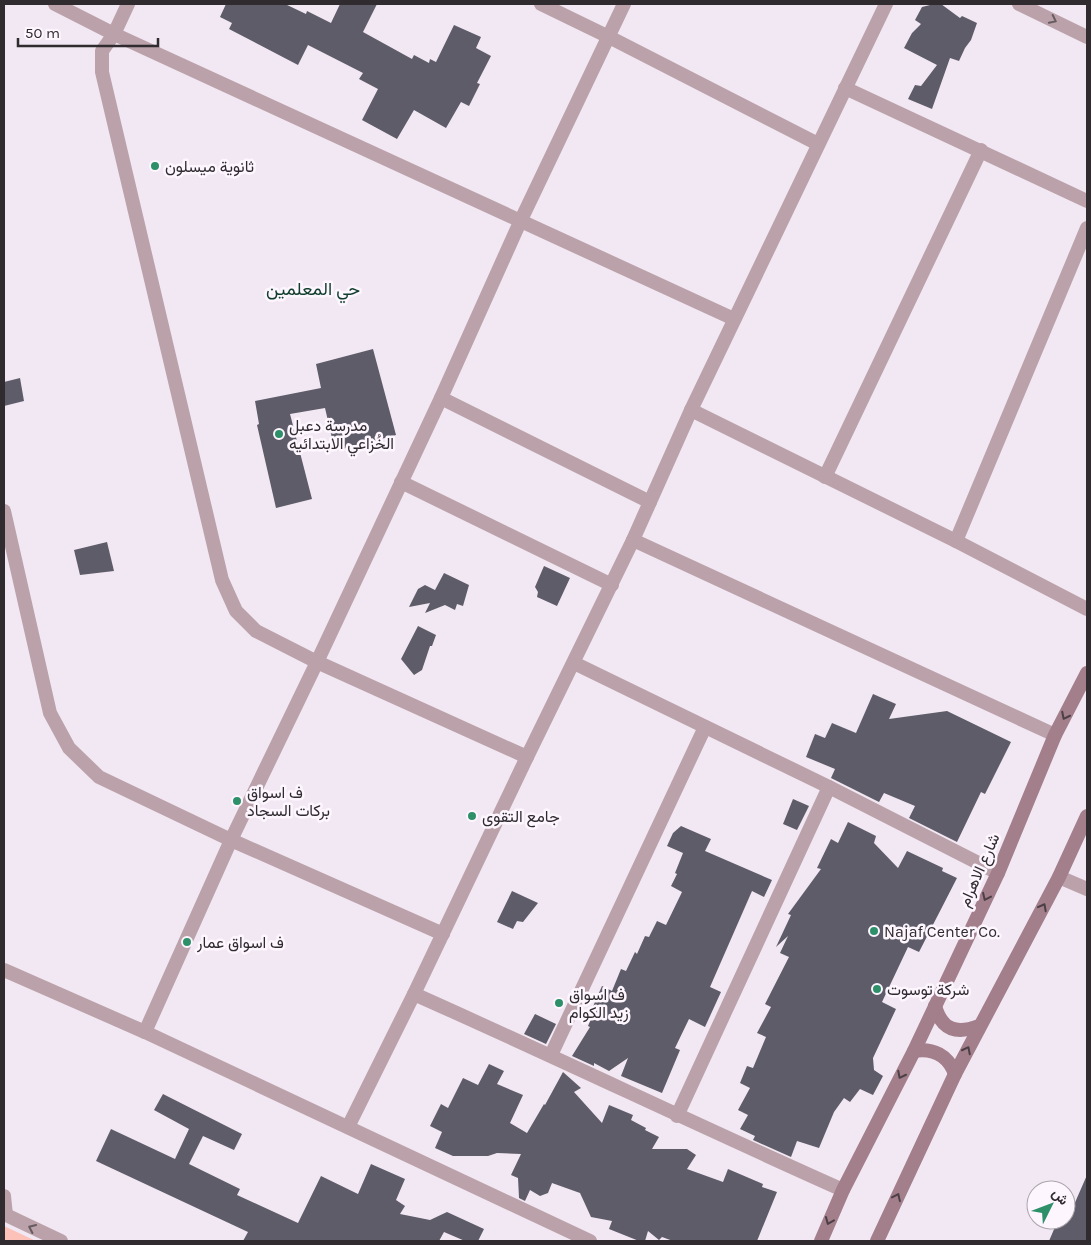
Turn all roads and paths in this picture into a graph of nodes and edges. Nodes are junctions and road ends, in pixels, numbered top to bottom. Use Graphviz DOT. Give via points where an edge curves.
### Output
graph roads {
  1 [pos="55,4"];
  2 [pos="128,4"];
  3 [pos="541,4"];
  4 [pos="624,4"];
  5 [pos="886,4"];
  6 [pos="1018,4"];
  7 [pos="114,34"];
  8 [pos="608,37"];
  9 [pos="1087,37"];
  10 [pos="845,88"];
  11 [pos="818,144"];
  12 [pos="981,150"];
  13 [pos="1087,201"];
  14 [pos="520,222"];
  15 [pos="1087,228"];
  16 [pos="734,319"];
  17 [pos="441,398"];
  18 [pos="691,410"];
  19 [pos="825,477"];
  20 [pos="401,482"];
  21 [pos="650,502"];
  22 [pos="4,511"];
  23 [pos="633,540"];
  24 [pos="956,541"];
  25 [pos="612,584"];
  26 [pos="1087,609"];
  27 [pos="317,662"];
  28 [pos="574,663"];
  29 [pos="1087,673"];
  30 [pos="705,728"];
  31 [pos="1055,735"];
  32 [pos="527,757"];
  33 [pos="829,787"];
  34 [pos="1087,816"];
  35 [pos="231,840"];
  36 [pos="998,873"];
  37 [pos="1059,877"];
  38 [pos="1087,889"];
  39 [pos="443,934"];
  40 [pos="4,970"];
  41 [pos="414,994"];
  42 [pos="935,1006"];
  43 [pos="979,1026"];
  44 [pos="145,1032"];
  45 [pos="914,1051"];
  46 [pos="551,1056"];
  47 [pos="955,1074"];
  48 [pos="677,1116"];
  49 [pos="348,1128"];
  50 [pos="843,1190"];
  51 [pos="4,1196"];
  52 [pos="5,1215"];
  53 [pos="61,1241"];
  54 [pos="590,1241"];
  55 [pos="821,1241"];
  56 [pos="876,1241"];
  1 -- 7 [label="street"];
  2 -- 7 [label="street"];
  3 -- 8 [label="street"];
  4 -- 8 [label="street"];
  5 -- 10 [label="street"];
  6 -- 9 [label="street, one-way"];
  7 -- 14 [label="street"];
  7 -- 27 [label="street" via="102,51 102,72 222,580 236,611 256,631"];
  8 -- 11 [label="street"];
  8 -- 14 [label="street"];
  10 -- 11 [label="street"];
  10 -- 12 [label="street"];
  11 -- 16 [label="street"];
  12 -- 13 [label="street"];
  12 -- 19 [label="street"];
  14 -- 16 [label="street"];
  14 -- 17 [label="street"];
  15 -- 24 [label="street"];
  16 -- 18 [label="street"];
  17 -- 20 [label="street"];
  17 -- 21 [label="street"];
  18 -- 19 [label="street"];
  18 -- 21 [label="street"];
  19 -- 24 [label="street"];
  20 -- 25 [label="street"];
  20 -- 27 [label="street"];
  21 -- 23 [label="street"];
  22 -- 35 [label="street" via="50,713 69,748 99,777"];
  23 -- 25 [label="street"];
  23 -- 31 [label="street"];
  24 -- 26 [label="street"];
  25 -- 28 [label="street"];
  27 -- 32 [label="street"];
  27 -- 35 [label="street"];
  28 -- 30 [label="street"];
  28 -- 32 [label="street"];
  29 -- 31 [label="main road, شارع الاهرام, one-way"];
  30 -- 33 [label="street"];
  30 -- 46 [label="street"];
  31 -- 36 [label="main road, شارع الاهرام"];
  32 -- 39 [label="street"];
  33 -- 36 [label="street"];
  33 -- 48 [label="street"];
  34 -- 37 [label="main road"];
  35 -- 39 [label="street"];
  35 -- 44 [label="street"];
  36 -- 42 [label="main road, شارع الاهرام, one-way"];
  37 -- 38 [label="street"];
  43 -- 37 [label="main road, one-way"];
  39 -- 41 [label="street"];
  40 -- 44 [label="street"];
  41 -- 46 [label="street"];
  41 -- 49 [label="street"];
  42 -- 43 [label="main road" via="937,1015 952,1029 959,1031"];
  42 -- 45 [label="main road, شارع الاهرام"];
  47 -- 43 [label="main road, one-way"];
  44 -- 49 [label="street"];
  45 -- 47 [label="main road" via="924,1049 942,1055"];
  45 -- 50 [label="main road, شارع الاهرام, one-way"];
  46 -- 48 [label="street"];
  56 -- 47 [label="main road, one-way"];
  48 -- 50 [label="street"];
  49 -- 54 [label="street"];
  50 -- 55 [label="main road, شارع الاهرام, one-way"];
  51 -- 52 [label="street"];
  53 -- 52 [label="street, one-way"];
}
